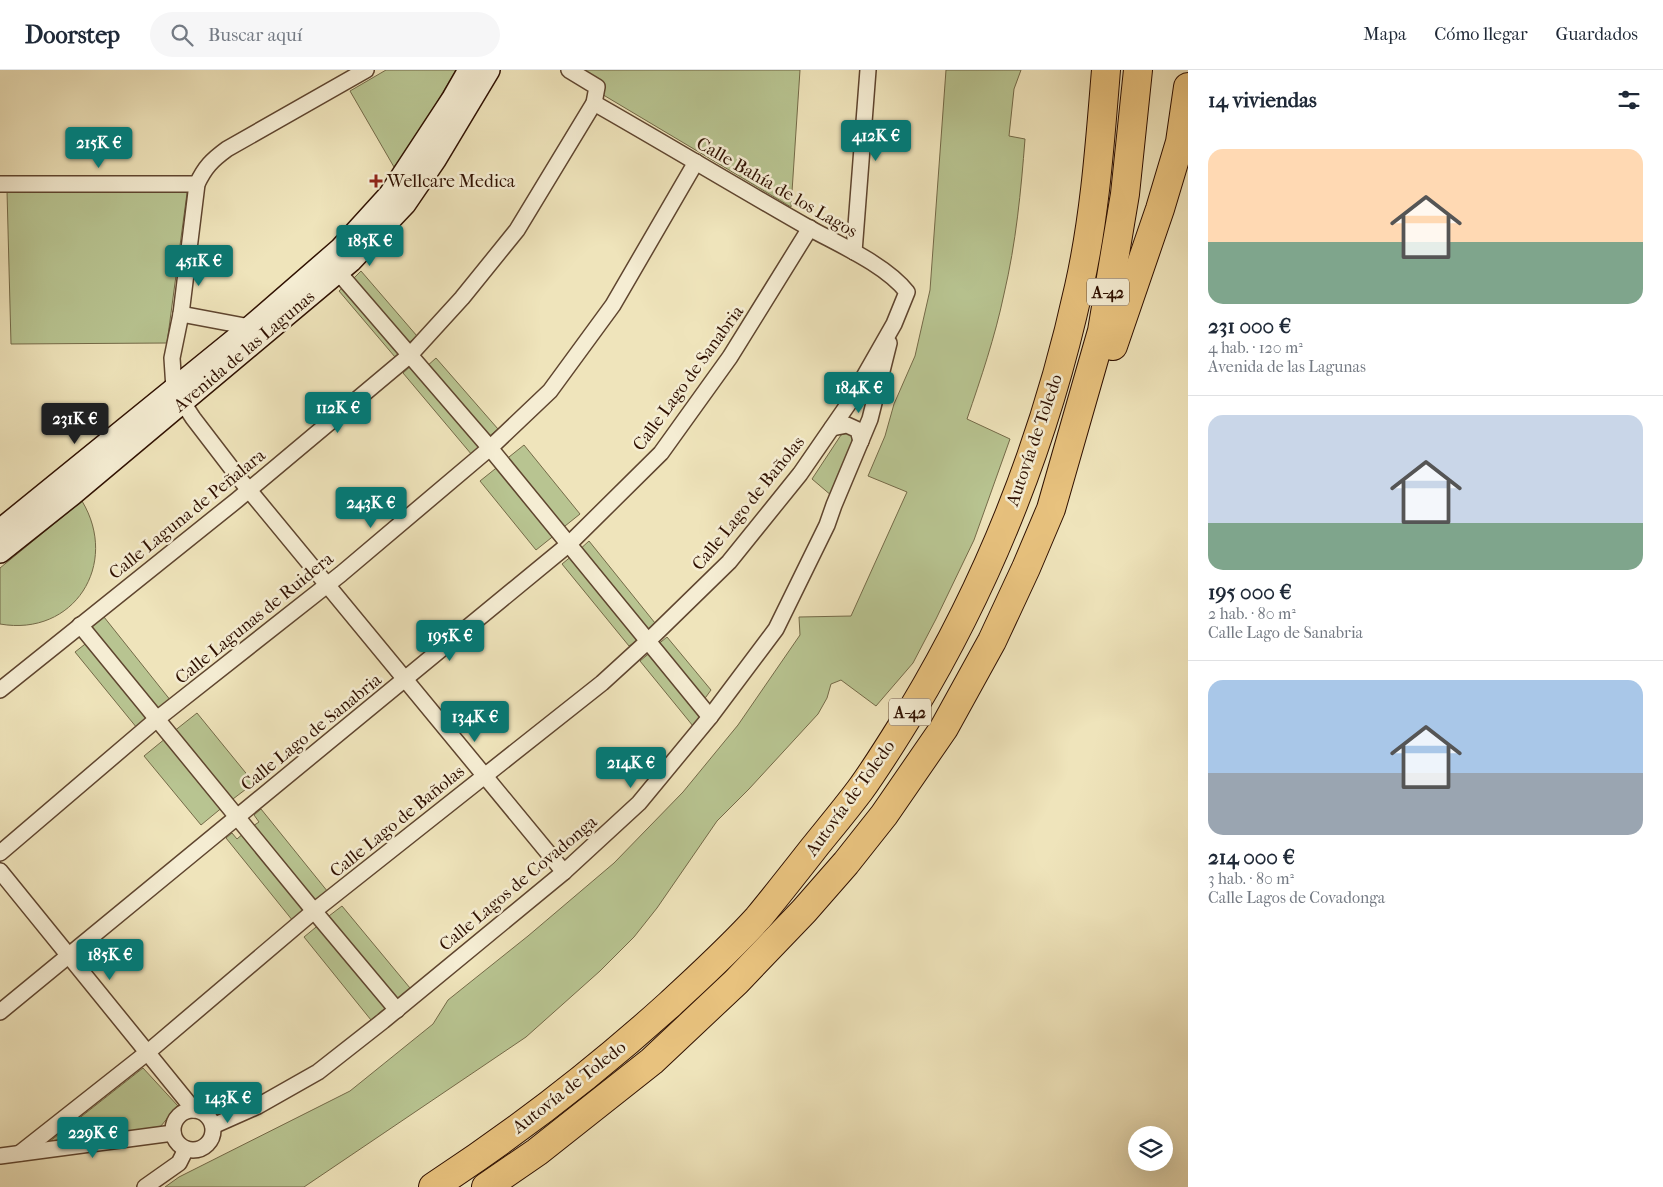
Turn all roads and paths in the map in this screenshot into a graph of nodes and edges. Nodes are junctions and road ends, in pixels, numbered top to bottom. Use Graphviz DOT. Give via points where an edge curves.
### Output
graph roads {
  1 [pos="366,70"];
  2 [pos="470,70"];
  3 [pos="489,70"];
  4 [pos="569,70"];
  5 [pos="868,70"];
  6 [pos="1106,70"];
  7 [pos="1138,70"];
  8 [pos="1188,87"];
  9 [pos="594,102"];
  10 [pos="696,162"];
  11 [pos="0,184"];
  12 [pos="197,184"];
  13 [pos="810,228"];
  14 [pos="854,252"];
  15 [pos="339,273"];
  16 [pos="181,314"];
  17 [pos="894,324"];
  18 [pos="250,328"];
  19 [pos="410,355"];
  20 [pos="178,396"];
  21 [pos="832,428"];
  22 [pos="861,441"];
  23 [pos="490,448"];
  24 [pos="249,489"];
  25 [pos="1051,509"];
  26 [pos="0,530"];
  27 [pos="569,544"];
  28 [pos="0,552"];
  29 [pos="327,585"];
  30 [pos="80,625"];
  31 [pos="648,641"];
  32 [pos="404,680"];
  33 [pos="0,690"];
  34 [pos="710,717"];
  35 [pos="157,719"];
  36 [pos="483,776"];
  37 [pos="237,817"];
  38 [pos="0,853"];
  39 [pos="0,871"];
  40 [pos="564,872"];
  41 [pos="314,911"];
  42 [pos="70,955"];
  43 [pos="396,1010"];
  44 [pos="0,1012"];
  45 [pos="148,1052"];
  46 [pos="194,1110"];
  47 [pos="213,1126"];
  48 [pos="173,1133"];
  49 [pos="186,1148"];
  50 [pos="7,1156"];
  51 [pos="145,1187"];
  52 [pos="433,1187"];
  53 [pos="486,1187"];
  1 -- 12 [label="street" via="227,149 210,162"];
  2 -- 18 [label="main road, Avenida de las Lagunas" via="390,194 340,249"];
  3 -- 15 [label="main road, Avenida de las Lagunas" via="435,160 404,204"];
  4 -- 9 [label="street" via="597,87"];
  5 -- 14 [label="street"];
  6 -- 52 [label="highway, Autovía de Toledo / A-42" via="1098,170 1080,284 1057,374 1031,460 988,567 937,668 860,790 756,919 633,1038 569,1090"];
  7 -- 25 [label="highway, Autovía de Toledo / A-42" via="1125,194 1102,331"];
  8 -- 25 [label="highway" via="1180,142 1160,209 1092,408"];
  9 -- 10 [label="street, Calle Bahía de los Lagos"];
  9 -- 19 [label="street, Calle Laguna de Peñalara" via="517,230"];
  10 -- 13 [label="street, Calle Bahía de los Lagos"];
  10 -- 23 [label="street, Calle Lagunas de Ruidera" via="608,311 550,390"];
  11 -- 12 [label="street"];
  12 -- 16 [label="street"];
  13 -- 14 [label="street, Calle Bahía de los Lagos"];
  13 -- 27 [label="street, Calle Lago de Sanabria" via="730,357 661,454"];
  14 -- 17 [label="street, Calle Bahía de los Lagos" via="899,282 907,292"];
  15 -- 19 [label="street"];
  15 -- 20 [label="main road, Avenida de las Lagunas"];
  16 -- 18 [label="street"];
  16 -- 20 [label="street" via="172,358"];
  17 -- 21 [label="street, Calle Lago de Bañolas"];
  17 -- 22 [label="street, Calle Lagos de Covadonga" via="870,419"];
  18 -- 20 [label="main road, Avenida de las Lagunas"];
  19 -- 23 [label="street"];
  19 -- 24 [label="street, Calle Laguna de Peñalara"];
  20 -- 24 [label="street"];
  20 -- 26 [label="main road, Avenida de las Lagunas"];
  20 -- 28 [label="main road, Avenida de las Lagunas"];
  21 -- 22 [label="street" via="846,425 858,430"];
  21 -- 31 [label="street, Calle Lago de Bañolas" via="800,474 729,562"];
  22 -- 34 [label="street, Calle Lagos de Covadonga" via="827,525 776,630"];
  23 -- 27 [label="street"];
  23 -- 29 [label="street, Calle Lagunas de Ruidera"];
  24 -- 29 [label="street"];
  24 -- 30 [label="street, Calle Laguna de Peñalara"];
  25 -- 53 [label="highway, Autovía de Toledo / A-42" via="992,641 944,728 884,815 846,863 736,982 652,1061 537,1152"];
  27 -- 31 [label="street"];
  27 -- 32 [label="street, Calle Lago de Sanabria"];
  29 -- 32 [label="street"];
  29 -- 35 [label="street, Calle Lagunas de Ruidera"];
  30 -- 33 [label="street, Calle Laguna de Peñalara"];
  30 -- 35 [label="street"];
  31 -- 34 [label="street"];
  31 -- 36 [label="street, Calle Lago de Bañolas" via="602,683"];
  32 -- 36 [label="street"];
  32 -- 37 [label="street, Calle Lago de Sanabria"];
  34 -- 40 [label="street, Calle Lagos de Covadonga" via="639,803"];
  35 -- 37 [label="street"];
  35 -- 38 [label="street, Calle Lagunas de Ruidera"];
  36 -- 40 [label="street"];
  36 -- 41 [label="street, Calle Lago de Bañolas"];
  37 -- 41 [label="street"];
  37 -- 42 [label="street, Calle Lago de Sanabria"];
  39 -- 42 [label="street"];
  40 -- 43 [label="street, Calle Lagos de Covadonga"];
  41 -- 43 [label="street"];
  41 -- 45 [label="street, Calle Lago de Bañolas"];
  42 -- 44 [label="street, Calle Lago de Sanabria"];
  42 -- 45 [label="street"];
  43 -- 47 [label="street, Calle Lagos de Covadonga" via="305,1080"];
  45 -- 46 [label="street"];
  45 -- 50 [label="street, Calle Lago de Bañolas"];
  46 -- 47 [label="street" via="206,1114"];
  46 -- 48 [label="street" via="181,1114 173,1126"];
  47 -- 49 [label="street" via="212,1136 203,1147"];
  48 -- 49 [label="street" via="180,1145"];
  48 -- 50 [label="street"];
  49 -- 51 [label="street" via="179,1163"];
}
